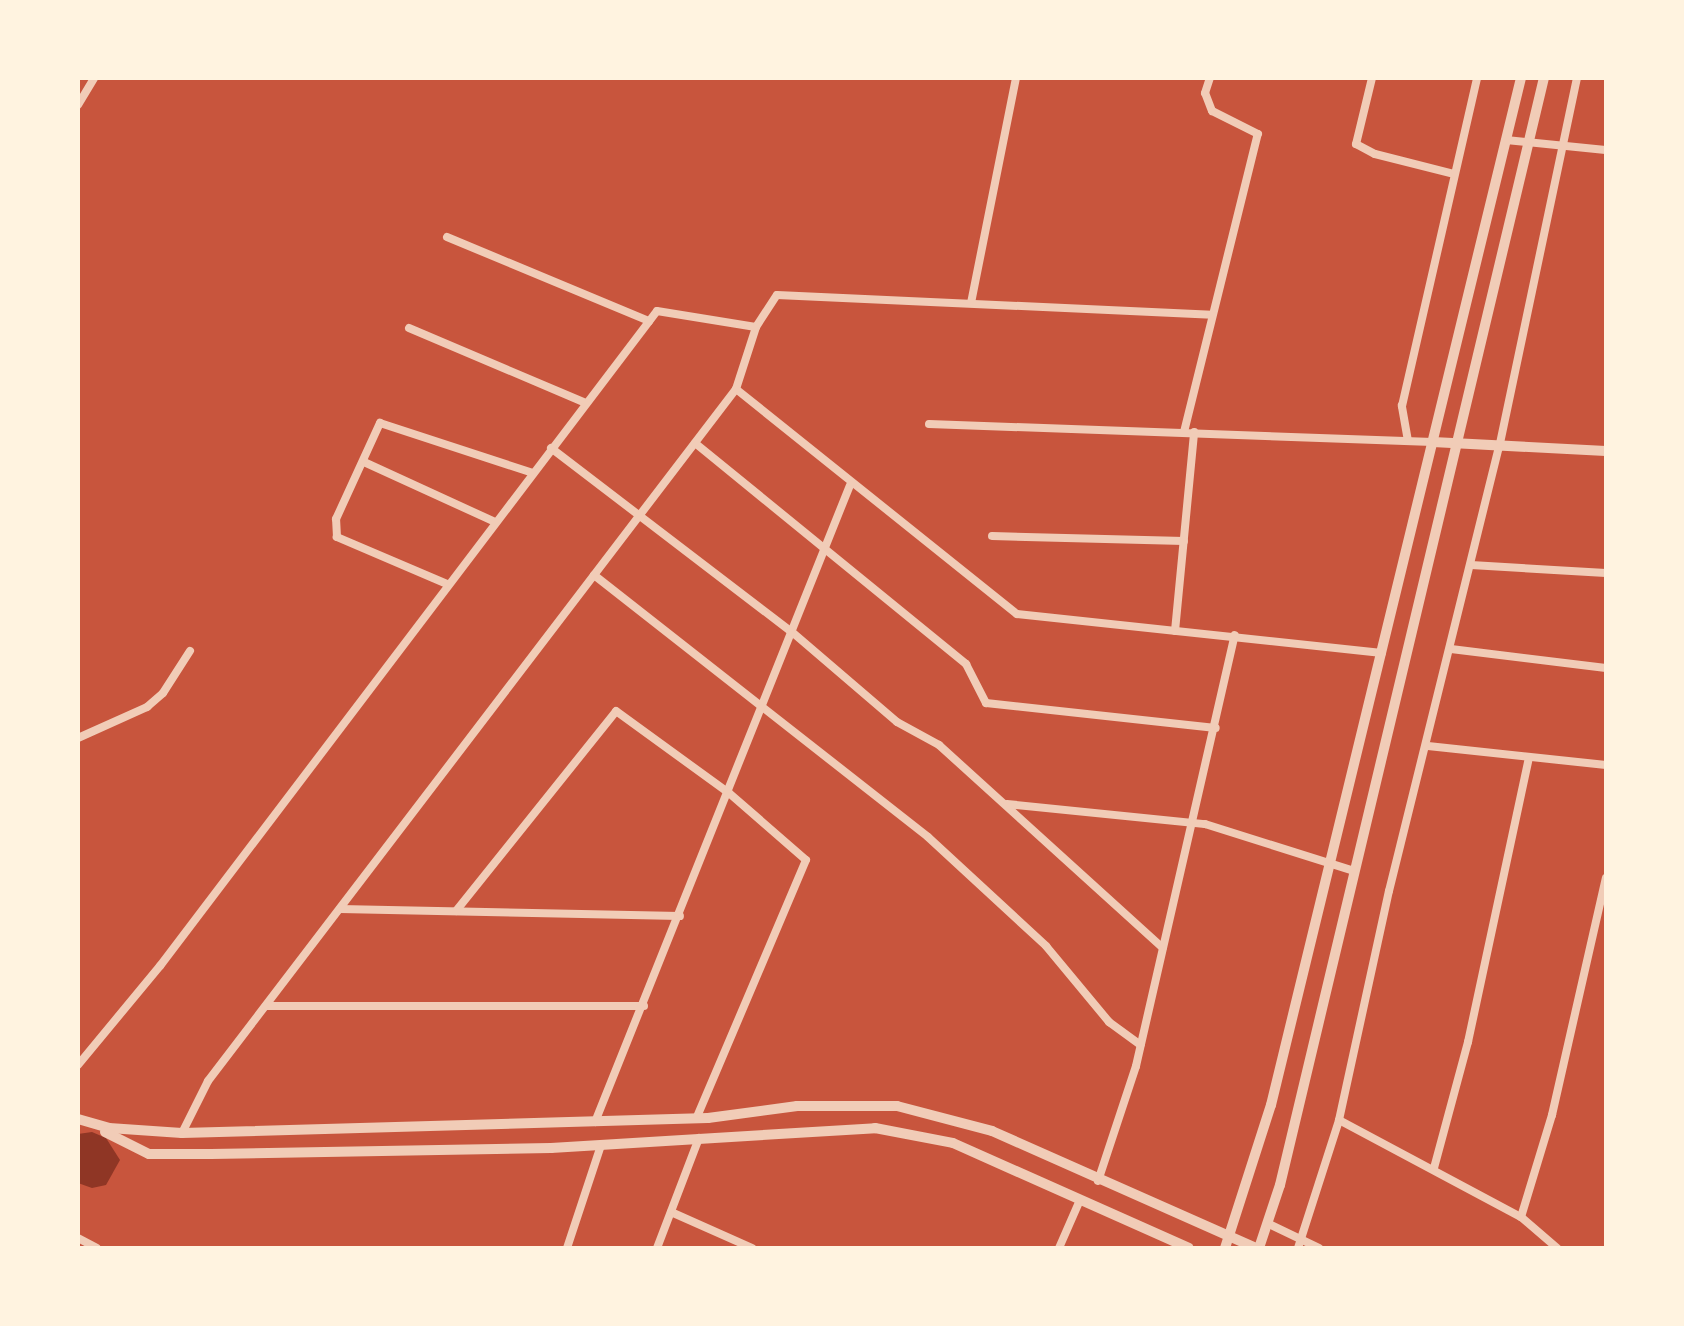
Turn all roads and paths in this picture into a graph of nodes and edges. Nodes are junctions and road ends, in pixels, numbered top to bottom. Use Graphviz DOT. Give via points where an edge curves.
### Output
graph roads {
  1 [pos="94,78"];
  2 [pos="1016,78"];
  3 [pos="1210,78"];
  4 [pos="1372,78"];
  5 [pos="1477,78"];
  6 [pos="1521,78"];
  7 [pos="1544,78"];
  8 [pos="1577,78"];
  9 [pos="78,105"];
  10 [pos="1506,140"];
  11 [pos="1528,144"];
  12 [pos="1560,147"];
  13 [pos="1606,150"];
  14 [pos="1454,174"];
  15 [pos="447,237"];
  16 [pos="971,303"];
  17 [pos="1212,315"];
  18 [pos="649,321"];
  19 [pos="756,327"];
  20 [pos="409,328"];
  21 [pos="736,389"];
  22 [pos="586,403"];
  23 [pos="929,424"];
  24 [pos="1184,432"];
  25 [pos="1194,432"];
  26 [pos="1408,441"];
  27 [pos="1433,442"];
  28 [pos="695,443"];
  29 [pos="1456,445"];
  30 [pos="551,448"];
  31 [pos="1499,448"];
  32 [pos="1606,451"];
  33 [pos="364,462"];
  34 [pos="533,473"];
  35 [pos="850,485"];
  36 [pos="639,516"];
  37 [pos="495,522"];
  38 [pos="992,536"];
  39 [pos="1184,541"];
  40 [pos="824,550"];
  41 [pos="1471,565"];
  42 [pos="1606,573"];
  43 [pos="594,575"];
  44 [pos="447,584"];
  45 [pos="1175,631"];
  46 [pos="792,632"];
  47 [pos="1235,635"];
  48 [pos="1451,649"];
  49 [pos="190,651"];
  50 [pos="1382,653"];
  51 [pos="1606,668"];
  52 [pos="762,709"];
  53 [pos="1216,728"];
  54 [pos="78,738"];
  55 [pos="1428,746"];
  56 [pos="1529,758"];
  57 [pos="1606,765"];
  58 [pos="729,793"];
  59 [pos="1006,804"];
  60 [pos="1192,823"];
  61 [pos="1331,862"];
  62 [pos="1354,871"];
  63 [pos="1606,878"];
  64 [pos="340,909"];
  65 [pos="456,911"];
  66 [pos="680,916"];
  67 [pos="1163,948"];
  68 [pos="266,1006"];
  69 [pos="644,1006"];
  70 [pos="1141,1045"];
  71 [pos="78,1065"];
  72 [pos="78,1119"];
  73 [pos="696,1119"];
  74 [pos="1339,1120"];
  75 [pos="595,1122"];
  76 [pos="78,1126"];
  77 [pos="182,1133"];
  78 [pos="699,1138"];
  79 [pos="601,1145"];
  80 [pos="1434,1168"];
  81 [pos="1098,1181"];
  82 [pos="1080,1200"];
  83 [pos="671,1212"];
  84 [pos="1521,1217"];
  85 [pos="1267,1223"];
  86 [pos="1231,1235"];
  87 [pos="78,1238"];
  88 [pos="1300,1244"];
  89 [pos="97,1248"];
  90 [pos="567,1248"];
  91 [pos="657,1248"];
  92 [pos="752,1248"];
  93 [pos="1059,1248"];
  94 [pos="1189,1248"];
  95 [pos="1225,1248"];
  96 [pos="1257,1248"];
  97 [pos="1319,1248"];
  98 [pos="1557,1248"];
  1 -- 9 [label="street"];
  2 -- 16 [label="street"];
  3 -- 17 [label="street" via="1205,93 1212,111 1258,134"];
  4 -- 14 [label="street" via="1356,144 1375,154"];
  5 -- 14 [label="street"];
  6 -- 10 [label="street"];
  7 -- 11 [label="street"];
  8 -- 12 [label="street"];
  10 -- 11 [label="street"];
  10 -- 27 [label="street"];
  11 -- 12 [label="street"];
  11 -- 29 [label="street"];
  12 -- 13 [label="street"];
  12 -- 31 [label="street"];
  14 -- 26 [label="street" via="1402,406"];
  15 -- 18 [label="street"];
  16 -- 17 [label="street"];
  16 -- 19 [label="street" via="777,295"];
  17 -- 24 [label="street"];
  18 -- 19 [label="street" via="657,311"];
  18 -- 22 [label="street"];
  19 -- 21 [label="street"];
  20 -- 22 [label="street"];
  21 -- 28 [label="street"];
  21 -- 35 [label="street"];
  22 -- 30 [label="street"];
  23 -- 24 [label="street"];
  24 -- 25 [label="street"];
  25 -- 26 [label="street"];
  25 -- 39 [label="street"];
  26 -- 27 [label="street"];
  27 -- 29 [label="street"];
  27 -- 50 [label="street"];
  28 -- 36 [label="street"];
  28 -- 40 [label="street"];
  29 -- 31 [label="street"];
  29 -- 62 [label="street"];
  30 -- 34 [label="street"];
  30 -- 36 [label="street"];
  31 -- 32 [label="street"];
  31 -- 41 [label="street"];
  33 -- 34 [label="street" via="380,423"];
  33 -- 37 [label="street"];
  33 -- 44 [label="street" via="336,519 337,537"];
  34 -- 37 [label="street"];
  35 -- 40 [label="street"];
  35 -- 45 [label="street" via="945,553 1017,614"];
  36 -- 43 [label="street"];
  36 -- 46 [label="street"];
  37 -- 44 [label="street"];
  38 -- 39 [label="street"];
  39 -- 45 [label="street"];
  40 -- 46 [label="street"];
  40 -- 53 [label="street" via="966,664 986,703"];
  41 -- 42 [label="street"];
  41 -- 48 [label="street"];
  43 -- 52 [label="street"];
  43 -- 64 [label="street"];
  44 -- 71 [label="street"];
  45 -- 47 [label="street"];
  46 -- 52 [label="street"];
  46 -- 59 [label="street" via="897,722 939,745"];
  47 -- 50 [label="street"];
  47 -- 53 [label="street"];
  48 -- 51 [label="street"];
  48 -- 55 [label="street"];
  49 -- 54 [label="street" via="163,693 147,707"];
  50 -- 61 [label="street"];
  52 -- 58 [label="street"];
  52 -- 70 [label="street" via="928,837 1046,946 1109,1022"];
  53 -- 60 [label="street"];
  55 -- 56 [label="street"];
  55 -- 74 [label="street" via="1389,891"];
  56 -- 57 [label="street"];
  56 -- 80 [label="street" via="1472,1027"];
  58 -- 65 [label="street" via="616,711"];
  58 -- 66 [label="street"];
  58 -- 73 [label="street" via="806,860"];
  59 -- 60 [label="street"];
  59 -- 67 [label="street"];
  60 -- 61 [label="street"];
  60 -- 67 [label="street"];
  61 -- 62 [label="street"];
  61 -- 86 [label="street" via="1271,1105"];
  62 -- 85 [label="street"];
  63 -- 84 [label="street" via="1552,1115"];
  64 -- 65 [label="street"];
  64 -- 68 [label="street"];
  65 -- 66 [label="street"];
  66 -- 69 [label="street"];
  67 -- 70 [label="street"];
  68 -- 69 [label="street"];
  68 -- 77 [label="street" via="208,1081"];
  69 -- 75 [label="street"];
  70 -- 81 [label="street"];
  72 -- 77 [label="street" via="109,1128"];
  73 -- 75 [label="street"];
  73 -- 81 [label="street" via="797,1106 897,1106 992,1131"];
  74 -- 80 [label="street"];
  74 -- 88 [label="street"];
  75 -- 77 [label="street"];
  76 -- 79 [label="street" via="113,1134 149,1154"];
  78 -- 79 [label="street"];
  78 -- 82 [label="street" via="824,1129 901,1132 953,1143"];
  78 -- 83 [label="street"];
  79 -- 90 [label="street"];
  80 -- 84 [label="street"];
  81 -- 86 [label="street"];
  82 -- 93 [label="street"];
  82 -- 94 [label="street"];
  83 -- 91 [label="street"];
  83 -- 92 [label="street"];
  84 -- 98 [label="street"];
  85 -- 88 [label="street"];
  85 -- 96 [label="street"];
  86 -- 95 [label="street"];
  86 -- 96 [label="street"];
  87 -- 89 [label="street"];
  88 -- 97 [label="street"];
}
